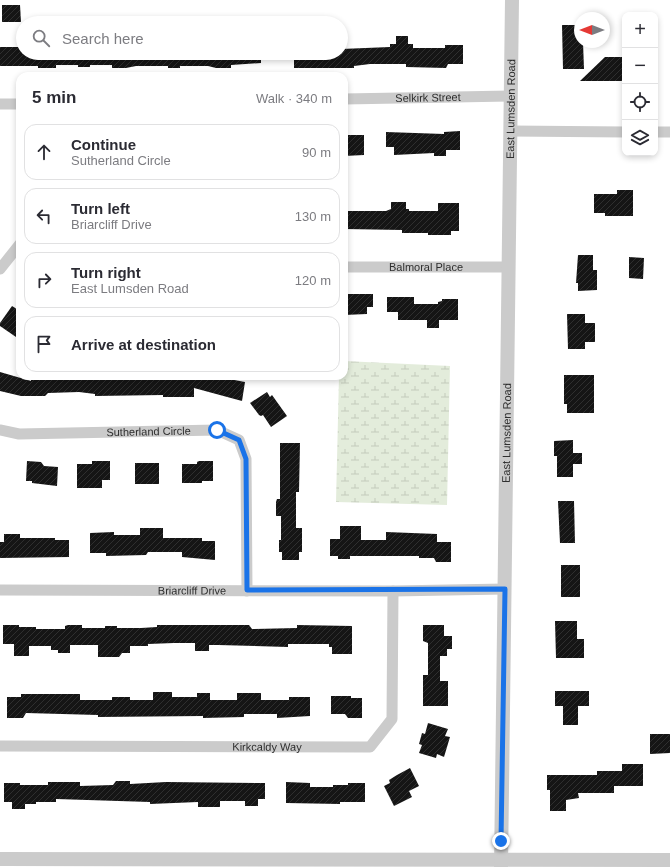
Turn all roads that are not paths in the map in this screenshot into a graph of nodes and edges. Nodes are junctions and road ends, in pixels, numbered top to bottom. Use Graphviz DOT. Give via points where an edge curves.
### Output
graph roads {
  1 [pos="512,0"];
  2 [pos="511,96"];
  3 [pos="348,99"];
  4 [pos="0,104"];
  5 [pos="16,104"];
  6 [pos="510,131"];
  7 [pos="622,132"];
  8 [pos="658,132"];
  9 [pos="670,132"];
  10 [pos="16,249"];
  11 [pos="348,267"];
  12 [pos="509,267"];
  13 [pos="0,269"];
  14 [pos="0,430"];
  15 [pos="505,589"];
  16 [pos="0,590"];
  17 [pos="247,590"];
  18 [pos="393,591"];
  19 [pos="0,746"];
  20 [pos="0,859"];
  21 [pos="670,860"];
  22 [pos="228,863"];
  23 [pos="501,863"];
  1 -- 2 [label="street, East Lumsden Road"];
  2 -- 3 [label="street, Selkirk Street"];
  2 -- 6 [label="street, East Lumsden Road"];
  4 -- 5 [label="street"];
  6 -- 7 [label="street"];
  6 -- 12 [label="street, East Lumsden Road"];
  8 -- 9 [label="street"];
  10 -- 13 [label="street"];
  11 -- 12 [label="street, Balmoral Place"];
  12 -- 15 [label="street, East Lumsden Road"];
  14 -- 17 [label="street, Sutherland Circle" via="19,434 217,430 239,440 246,459"];
  15 -- 18 [label="street, Briarcliff Drive"];
  15 -- 23 [label="street, East Lumsden Road"];
  16 -- 17 [label="street, Briarcliff Drive"];
  17 -- 18 [label="street, Briarcliff Drive"];
  18 -- 19 [label="street, Kirkcaldy Way" via="392,719 370,747"];
  20 -- 22 [label="street"];
  21 -- 23 [label="street"];
  22 -- 23 [label="street"];
}
